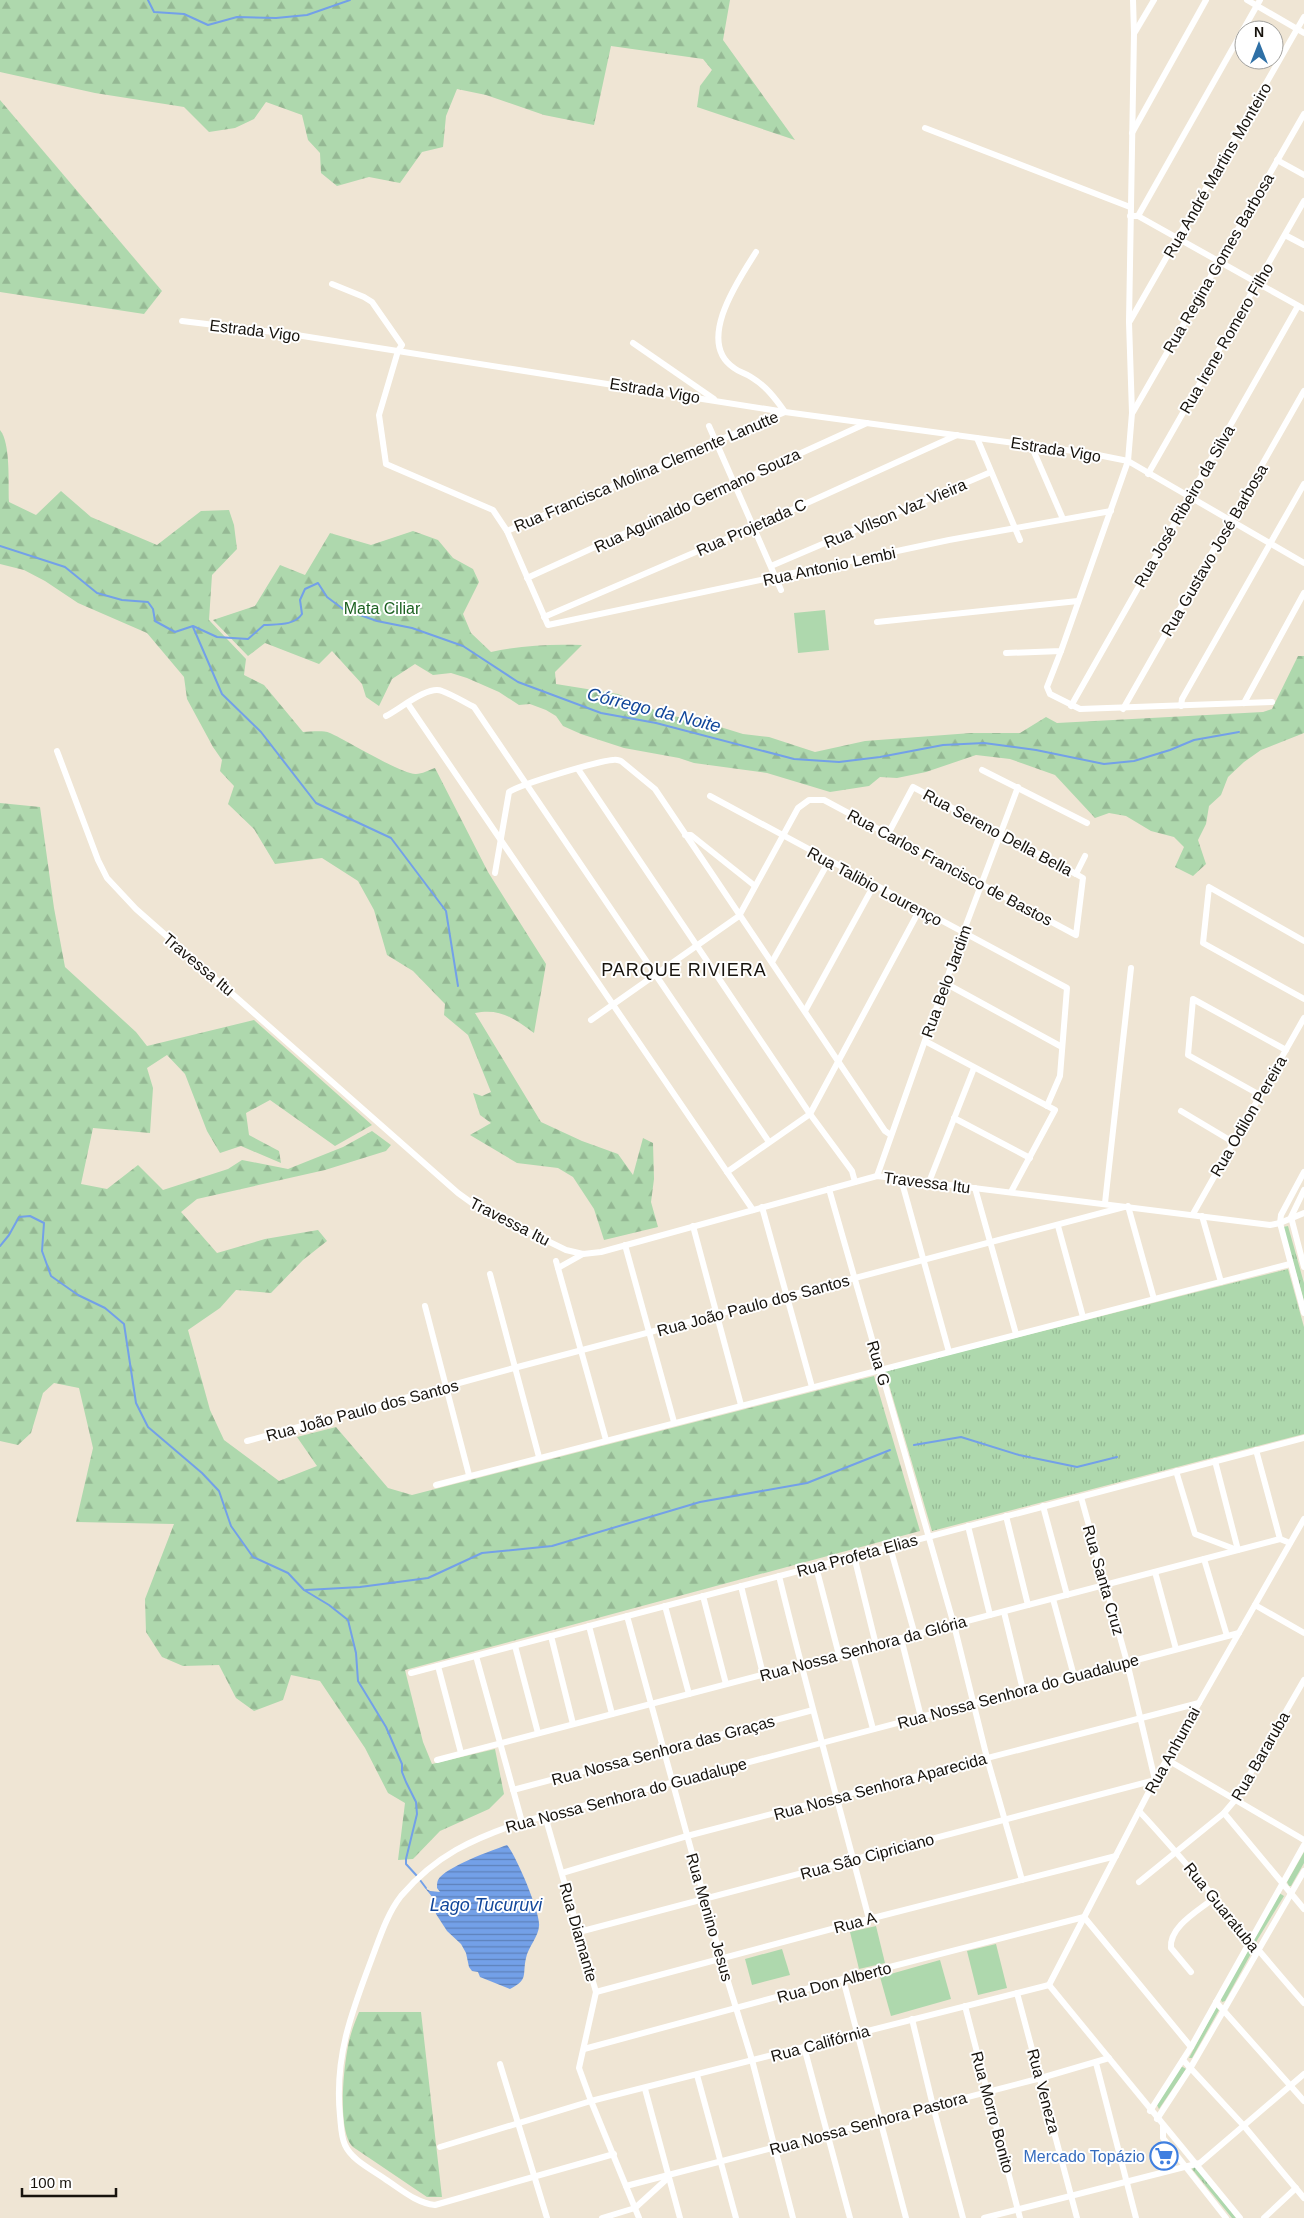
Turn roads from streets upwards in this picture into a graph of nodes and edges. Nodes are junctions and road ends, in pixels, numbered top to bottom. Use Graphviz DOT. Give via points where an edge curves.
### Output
graph roads {
  1 [pos="1133,0"];
  2 [pos="1154,0"];
  3 [pos="1206,0"];
  4 [pos="1247,0"];
  5 [pos="1258,3"];
  6 [pos="1304,17"];
  7 [pos="1297,29"];
  8 [pos="1304,32"];
  9 [pos="1134,33"];
  10 [pos="1304,114"];
  11 [pos="924,128"];
  12 [pos="1132,134"];
  13 [pos="1277,160"];
  14 [pos="1304,175"];
  15 [pos="1304,201"];
  16 [pos="1130,207"];
  17 [pos="1130,216"];
  18 [pos="1138,216"];
  19 [pos="1285,235"];
  20 [pos="1177,238"];
  21 [pos="1304,245"];
  22 [pos="756,252"];
  23 [pos="1219,261"];
  24 [pos="1257,283"];
  25 [pos="332,284"];
  26 [pos="1301,308"];
  27 [pos="182,321"];
  28 [pos="1129,322"];
  29 [pos="633,344"];
  30 [pos="398,351"];
  31 [pos="1304,391"];
  32 [pos="715,400"];
  33 [pos="786,412"];
  34 [pos="1132,413"];
  35 [pos="867,423"];
  36 [pos="709,426"];
  37 [pos="957,435"];
  38 [pos="977,438"];
  39 [pos="717,443"];
  40 [pos="1031,445"];
  41 [pos="1128,461"];
  42 [pos="991,472"];
  43 [pos="1148,474"];
  44 [pos="735,482"];
  45 [pos="1304,484"];
  46 [pos="1189,498"];
  47 [pos="1111,511"];
  48 [pos="1063,519"];
  49 [pos="1230,522"];
  50 [pos="754,527"];
  51 [pos="1016,529"];
  52 [pos="507,531"];
  53 [pos="1020,540"];
  54 [pos="1270,544"];
  55 [pos="1304,563"];
  56 [pos="771,566"];
  57 [pos="776,577"];
  58 [pos="527,578"];
  59 [pos="781,590"];
  60 [pos="1304,594"];
  61 [pos="1078,601"];
  62 [pos="566,609"];
  63 [pos="544,617"];
  64 [pos="570,620"];
  65 [pos="877,622"];
  66 [pos="1061,651"];
  67 [pos="1006,653"];
  68 [pos="1272,702"];
  69 [pos="1244,703"];
  70 [pos="408,704"];
  71 [pos="1071,706"];
  72 [pos="1181,706"];
  73 [pos="1123,709"];
  74 [pos="386,716"];
  75 [pos="57,752"];
  76 [pos="578,769"];
  77 [pos="982,770"];
  78 [pos="525,785"];
  79 [pos="1018,787"];
  80 [pos="710,796"];
  81 [pos="1087,823"];
  82 [pos="888,834"];
  83 [pos="1000,834"];
  84 [pos="685,835"];
  85 [pos="782,836"];
  86 [pos="501,839"];
  87 [pos="1085,856"];
  88 [pos="829,861"];
  89 [pos="495,873"];
  90 [pos="1076,874"];
  91 [pos="874,885"];
  92 [pos="981,885"];
  93 [pos="755,886"];
  94 [pos="920,909"];
  95 [pos="739,916"];
  96 [pos="963,933"];
  97 [pos="1076,934"];
  98 [pos="1304,941"];
  99 [pos="696,946"];
  100 [pos="772,962"];
  101 [pos="1131,968"];
  102 [pos="655,975"];
  103 [pos="945,983"];
  104 [pos="1304,999"];
  105 [pos="613,1005"];
  106 [pos="804,1012"];
  107 [pos="1304,1018"];
  108 [pos="591,1020"];
  109 [pos="924,1041"];
  110 [pos="1062,1047"];
  111 [pos="1286,1050"];
  112 [pos="839,1062"];
  113 [pos="974,1068"];
  114 [pos="1260,1095"];
  115 [pos="1048,1106"];
  116 [pos="1181,1110"];
  117 [pos="810,1114"];
  118 [pos="954,1118"];
  119 [pos="892,1135"];
  120 [pos="770,1142"];
  121 [pos="1233,1142"];
  122 [pos="1030,1158"];
  123 [pos="727,1172"];
  124 [pos="1304,1172"];
  125 [pos="877,1176"];
  126 [pos="902,1179"];
  127 [pos="855,1182"];
  128 [pos="929,1182"];
  129 [pos="975,1188"];
  130 [pos="829,1189"];
  131 [pos="1011,1192"];
  132 [pos="1303,1193"];
  133 [pos="1104,1203"];
  134 [pos="1304,1204"];
  135 [pos="1128,1206"];
  136 [pos="762,1208"];
  137 [pos="1294,1208"];
  138 [pos="752,1210"];
  139 [pos="1304,1212"];
  140 [pos="1192,1214"];
  141 [pos="1281,1215"];
  142 [pos="1202,1216"];
  143 [pos="1291,1217"];
  144 [pos="1280,1223"];
  145 [pos="1264,1224"];
  146 [pos="693,1226"];
  147 [pos="1058,1226"];
  148 [pos="991,1243"];
  149 [pos="625,1245"];
  150 [pos="583,1254"];
  151 [pos="556,1260"];
  152 [pos="924,1261"];
  153 [pos="1290,1264"];
  154 [pos="1304,1267"];
  155 [pos="558,1268"];
  156 [pos="490,1274"];
  157 [pos="855,1278"];
  158 [pos="1221,1282"];
  159 [pos="786,1297"];
  160 [pos="1154,1299"];
  161 [pos="426,1306"];
  162 [pos="1304,1314"];
  163 [pos="717,1315"];
  164 [pos="1084,1317"];
  165 [pos="649,1332"];
  166 [pos="1016,1334"];
  167 [pos="580,1350"];
  168 [pos="949,1352"];
  169 [pos="514,1368"];
  170 [pos="881,1370"];
  171 [pos="445,1386"];
  172 [pos="812,1387"];
  173 [pos="741,1405"];
  174 [pos="674,1422"];
  175 [pos="1304,1438"];
  176 [pos="606,1440"];
  177 [pos="247,1441"];
  178 [pos="1256,1450"];
  179 [pos="539,1457"];
  180 [pos="1215,1461"];
  181 [pos="1176,1471"];
  182 [pos="469,1475"];
  183 [pos="436,1485"];
  184 [pos="1081,1497"];
  185 [pos="1043,1506"];
  186 [pos="1006,1516"];
  187 [pos="1304,1519"];
  188 [pos="968,1526"];
  189 [pos="929,1537"];
  190 [pos="1280,1539"];
  191 [pos="1290,1544"];
  192 [pos="890,1547"];
  193 [pos="1238,1550"];
  194 [pos="854,1556"];
  195 [pos="1204,1559"];
  196 [pos="816,1566"];
  197 [pos="1155,1572"];
  198 [pos="780,1576"];
  199 [pos="1106,1585"];
  200 [pos="741,1586"];
  201 [pos="1067,1595"];
  202 [pos="703,1596"];
  203 [pos="1054,1599"];
  204 [pos="1255,1604"];
  205 [pos="1028,1605"];
  206 [pos="666,1606"];
  207 [pos="1004,1612"];
  208 [pos="990,1615"];
  209 [pos="627,1616"];
  210 [pos="954,1625"];
  211 [pos="589,1626"];
  212 [pos="1239,1633"];
  213 [pos="1304,1633"];
  214 [pos="915,1635"];
  215 [pos="551,1636"];
  216 [pos="1227,1636"];
  217 [pos="901,1638"];
  218 [pos="876,1645"];
  219 [pos="515,1646"];
  220 [pos="1176,1649"];
  221 [pos="852,1651"];
  222 [pos="839,1655"];
  223 [pos="476,1656"];
  224 [pos="1127,1662"];
  225 [pos="801,1665"];
  226 [pos="438,1666"];
  227 [pos="411,1673"];
  228 [pos="763,1674"];
  229 [pos="1074,1676"];
  230 [pos="1304,1680"];
  231 [pos="726,1684"];
  232 [pos="1023,1690"];
  233 [pos="689,1694"];
  234 [pos="973,1703"];
  235 [pos="1198,1703"];
  236 [pos="650,1704"];
  237 [pos="813,1710"];
  238 [pos="612,1714"];
  239 [pos="921,1716"];
  240 [pos="1141,1718"];
  241 [pos="574,1724"];
  242 [pos="874,1729"];
  243 [pos="538,1734"];
  244 [pos="823,1742"];
  245 [pos="500,1743"];
  246 [pos="663,1750"];
  247 [pos="461,1753"];
  248 [pos="988,1758"];
  249 [pos="437,1760"];
  250 [pos="1166,1760"];
  251 [pos="1155,1780"];
  252 [pos="672,1782"];
  253 [pos="513,1790"];
  254 [pos="837,1797"];
  255 [pos="1236,1800"];
  256 [pos="1139,1811"];
  257 [pos="1224,1813"];
  258 [pos="545,1816"];
  259 [pos="1005,1820"];
  260 [pos="522,1822"];
  261 [pos="687,1836"];
  262 [pos="1304,1840"];
  263 [pos="1304,1845"];
  264 [pos="1177,1851"];
  265 [pos="1116,1856"];
  266 [pos="853,1860"];
  267 [pos="1304,1871"];
  268 [pos="562,1873"];
  269 [pos="1022,1880"];
  270 [pos="1139,1882"];
  271 [pos="1283,1884"];
  272 [pos="1291,1894"];
  273 [pos="1214,1898"];
  274 [pos="704,1899"];
  275 [pos="1304,1909"];
  276 [pos="1084,1917"];
  277 [pos="869,1919"];
  278 [pos="579,1932"];
  279 [pos="1250,1942"];
  280 [pos="1257,1951"];
  281 [pos="720,1959"];
  282 [pos="1191,1972"];
  283 [pos="843,1979"];
  284 [pos="1049,1985"];
  285 [pos="596,1992"];
  286 [pos="1017,1993"];
  287 [pos="1216,2002"];
  288 [pos="1304,2004"];
  289 [pos="965,2006"];
  290 [pos="735,2008"];
  291 [pos="1224,2010"];
  292 [pos="912,2019"];
  293 [pos="858,2033"];
  294 [pos="804,2047"];
  295 [pos="1191,2047"];
  296 [pos="584,2049"];
  297 [pos="1109,2058"];
  298 [pos="752,2060"];
  299 [pos="1183,2060"];
  300 [pos="1096,2063"];
  301 [pos="500,2064"];
  302 [pos="1191,2068"];
  303 [pos="1304,2074"];
  304 [pos="697,2075"];
  305 [pos="1041,2078"];
  306 [pos="1290,2085"];
  307 [pos="645,2089"];
  308 [pos="987,2092"];
  309 [pos="591,2101"];
  310 [pos="1304,2101"];
  311 [pos="933,2106"];
  312 [pos="1150,2111"];
  313 [pos="881,2119"];
  314 [pos="1157,2119"];
  315 [pos="517,2123"];
  316 [pos="1163,2126"];
  317 [pos="1244,2126"];
  318 [pos="828,2133"];
  319 [pos="440,2147"];
  320 [pos="775,2147"];
  321 [pos="614,2154"];
  322 [pos="722,2161"];
  323 [pos="1195,2164"];
  324 [pos="1185,2167"];
  325 [pos="670,2176"];
  326 [pos="534,2178"];
  327 [pos="1126,2181"];
  328 [pos="626,2186"];
  329 [pos="1296,2188"];
  330 [pos="1071,2195"];
  331 [pos="1304,2198"];
  332 [pos="635,2208"];
  333 [pos="1018,2209"];
  334 [pos="547,2218"];
  335 [pos="602,2218"];
  336 [pos="639,2218"];
  337 [pos="680,2218"];
  338 [pos="736,2218"];
  339 [pos="794,2218"];
  340 [pos="850,2218"];
  341 [pos="906,2218"];
  342 [pos="963,2218"];
  343 [pos="984,2218"];
  344 [pos="1020,2218"];
  345 [pos="1077,2218"];
  346 [pos="1136,2218"];
  347 [pos="1226,2218"];
  348 [pos="1240,2218"];
  349 [pos="1264,2218"];
  1 -- 9 [label="street"];
  2 -- 9 [label="street"];
  3 -- 12 [label="street"];
  4 -- 5 [label="street"];
  5 -- 7 [label="street"];
  5 -- 18 [label="street"];
  6 -- 7 [label="street, Rua André Martins Monteiro"];
  7 -- 8 [label="street"];
  7 -- 20 [label="street, Rua André Martins Monteiro"];
  9 -- 12 [label="street"];
  10 -- 13 [label="street, Rua Regina Gomes Barbosa"];
  11 -- 16 [label="street"];
  12 -- 16 [label="street"];
  13 -- 14 [label="street"];
  13 -- 23 [label="street, Rua Regina Gomes Barbosa"];
  15 -- 19 [label="street, Rua Irene Romero Filho"];
  16 -- 17 [label="street"];
  17 -- 18 [label="street"];
  17 -- 28 [label="street"];
  18 -- 20 [label="street"];
  19 -- 21 [label="street"];
  19 -- 24 [label="street, Rua Irene Romero Filho"];
  20 -- 23 [label="street"];
  20 -- 28 [label="street, Rua André Martins Monteiro"];
  22 -- 33 [label="street" via="731,293 718,329 718,342 732,368 768,389"];
  23 -- 24 [label="street"];
  23 -- 34 [label="street, Rua Regina Gomes Barbosa"];
  24 -- 26 [label="street"];
  24 -- 43 [label="street, Rua Irene Romero Filho"];
  25 -- 30 [label="street" via="372,302 402,344"];
  26 -- 46 [label="street, Rua José Ribeiro da Silva"];
  27 -- 30 [label="street, Estrada Vigo"];
  28 -- 34 [label="street"];
  29 -- 32 [label="street"];
  30 -- 32 [label="street, Estrada Vigo"];
  30 -- 52 [label="street" via="379,415 386,464 484,505 493,510"];
  31 -- 49 [label="street, Rua Gustavo José Barbosa"];
  32 -- 33 [label="street, Estrada Vigo"];
  33 -- 35 [label="street, Estrada Vigo"];
  33 -- 39 [label="street, Rua Francisca Molina Clemente Lanutte"];
  34 -- 41 [label="street"];
  35 -- 37 [label="street, Estrada Vigo"];
  35 -- 44 [label="street, Rua Aguinaldo Germano Souza"];
  36 -- 39 [label="street"];
  37 -- 38 [label="street, Estrada Vigo"];
  37 -- 50 [label="street, Rua Projetada C"];
  38 -- 40 [label="street, Estrada Vigo"];
  38 -- 42 [label="street"];
  39 -- 44 [label="street"];
  39 -- 52 [label="street, Rua Francisca Molina Clemente Lanutte"];
  40 -- 41 [label="street, Estrada Vigo"];
  40 -- 48 [label="street"];
  41 -- 43 [label="street"];
  41 -- 47 [label="street"];
  42 -- 51 [label="street"];
  42 -- 56 [label="street, Rua Vilson Vaz Vieira"];
  43 -- 46 [label="street"];
  44 -- 50 [label="street"];
  44 -- 58 [label="street, Rua Aguinaldo Germano Souza"];
  45 -- 54 [label="street"];
  46 -- 49 [label="street"];
  46 -- 71 [label="street, Rua José Ribeiro da Silva"];
  47 -- 48 [label="street, Rua Antonio Lembi"];
  47 -- 61 [label="street"];
  48 -- 51 [label="street, Rua Antonio Lembi"];
  49 -- 54 [label="street"];
  49 -- 73 [label="street, Rua Gustavo José Barbosa"];
  50 -- 56 [label="street"];
  50 -- 62 [label="street, Rua Projetada C"];
  51 -- 53 [label="street"];
  51 -- 57 [label="street, Rua Antonio Lembi"];
  52 -- 58 [label="street"];
  54 -- 55 [label="street"];
  54 -- 72 [label="street"];
  56 -- 57 [label="street"];
  57 -- 59 [label="street"];
  57 -- 64 [label="street, Rua Antonio Lembi"];
  58 -- 63 [label="street"];
  60 -- 69 [label="street"];
  61 -- 65 [label="street"];
  61 -- 66 [label="street"];
  62 -- 63 [label="street, Rua Projetada C"];
  62 -- 64 [label="street"];
  63 -- 64 [label="street, Rua Antonio Lembi" via="548,625"];
  66 -- 67 [label="street"];
  66 -- 71 [label="street" via="1047,688 1050,694"];
  68 -- 69 [label="street"];
  69 -- 72 [label="street"];
  70 -- 74 [label="street"];
  70 -- 78 [label="street" via="425,692 441,690 474,707"];
  70 -- 86 [label="street"];
  71 -- 73 [label="street"];
  72 -- 73 [label="street"];
  75 -- 150 [label="street, Travessa Itu" via="107,878 136,909 458,1193 500,1218 566,1250"];
  76 -- 78 [label="street"];
  76 -- 84 [label="street" via="615,759 621,761 651,784"];
  76 -- 99 [label="street"];
  77 -- 79 [label="street"];
  78 -- 86 [label="street" via="509,792"];
  78 -- 102 [label="street"];
  79 -- 81 [label="street"];
  79 -- 83 [label="street, Rua Belo Jardim"];
  80 -- 85 [label="street, Rua Talibio Lourenço"];
  82 -- 83 [label="street, Rua Sereno Della Bella" via="913,787"];
  82 -- 85 [label="street, Rua Carlos Francisco de Bastos" via="824,800 809,800 798,808"];
  82 -- 92 [label="street, Rua Carlos Francisco de Bastos"];
  83 -- 90 [label="street, Rua Sereno Della Bella"];
  83 -- 92 [label="street, Rua Belo Jardim"];
  84 -- 93 [label="street" via="692,835"];
  84 -- 95 [label="street"];
  85 -- 88 [label="street, Rua Talibio Lourenço"];
  85 -- 93 [label="street"];
  86 -- 89 [label="street"];
  86 -- 105 [label="street"];
  87 -- 90 [label="street"];
  88 -- 91 [label="street, Rua Talibio Lourenço"];
  88 -- 100 [label="street"];
  90 -- 97 [label="street, Rua Sereno Della Bella" via="1083,878"];
  91 -- 94 [label="street, Rua Talibio Lourenço"];
  91 -- 106 [label="street"];
  92 -- 96 [label="street, Rua Belo Jardim"];
  92 -- 97 [label="street, Rua Carlos Francisco de Bastos"];
  93 -- 95 [label="street"];
  94 -- 96 [label="street, Rua Talibio Lourenço"];
  94 -- 112 [label="street"];
  95 -- 99 [label="street"];
  95 -- 100 [label="street"];
  96 -- 103 [label="street, Rua Belo Jardim"];
  96 -- 110 [label="street, Rua Talibio Lourenço" via="1067,988"];
  98 -- 104 [label="street" via="1209,887 1203,943"];
  99 -- 102 [label="street"];
  99 -- 117 [label="street"];
  100 -- 106 [label="street"];
  101 -- 133 [label="street"];
  102 -- 105 [label="street"];
  102 -- 120 [label="street"];
  103 -- 109 [label="street, Rua Belo Jardim"];
  103 -- 110 [label="street"];
  105 -- 108 [label="street"];
  105 -- 123 [label="street"];
  106 -- 112 [label="street"];
  107 -- 111 [label="street, Rua Odilon Pereira"];
  109 -- 113 [label="street"];
  109 -- 119 [label="street, Rua Belo Jardim"];
  110 -- 115 [label="street" via="1059,1082"];
  111 -- 114 [label="street, Rua Odilon Pereira"];
  111 -- 114 [label="street" via="1193,999 1188,1055"];
  112 -- 117 [label="street"];
  112 -- 119 [label="street" via="885,1131"];
  113 -- 115 [label="street"];
  113 -- 118 [label="street"];
  114 -- 121 [label="street, Rua Odilon Pereira"];
  115 -- 122 [label="street" via="1055,1110"];
  116 -- 121 [label="street"];
  117 -- 120 [label="street"];
  117 -- 127 [label="street" via="852,1172"];
  118 -- 122 [label="street"];
  118 -- 128 [label="street"];
  119 -- 125 [label="street, Rua Belo Jardim"];
  120 -- 123 [label="street"];
  121 -- 140 [label="street, Rua Odilon Pereira"];
  122 -- 131 [label="street"];
  123 -- 138 [label="street"];
  124 -- 141 [label="street"];
  125 -- 126 [label="street, Travessa Itu"];
  125 -- 127 [label="street, Travessa Itu"];
  126 -- 128 [label="street, Travessa Itu"];
  126 -- 152 [label="street"];
  127 -- 130 [label="street, Travessa Itu"];
  128 -- 129 [label="street, Travessa Itu"];
  129 -- 131 [label="street, Travessa Itu"];
  129 -- 148 [label="street"];
  130 -- 136 [label="street, Travessa Itu"];
  130 -- 157 [label="street, Rua G"];
  131 -- 133 [label="street, Travessa Itu"];
  132 -- 137 [label="street"];
  133 -- 135 [label="street, Travessa Itu"];
  134 -- 137 [label="street"];
  135 -- 140 [label="street, Rua João Paulo dos Santos"];
  135 -- 147 [label="street, Rua João Paulo dos Santos"];
  135 -- 160 [label="street"];
  136 -- 138 [label="street, Travessa Itu"];
  136 -- 159 [label="street"];
  137 -- 141 [label="street"];
  137 -- 143 [label="street"];
  138 -- 146 [label="street, Travessa Itu"];
  139 -- 143 [label="street"];
  140 -- 142 [label="street, Rua João Paulo dos Santos"];
  141 -- 144 [label="street"];
  141 -- 145 [label="street"];
  142 -- 145 [label="street, Rua João Paulo dos Santos"];
  142 -- 158 [label="street"];
  143 -- 144 [label="street"];
  143 -- 154 [label="street"];
  144 -- 145 [label="street, Rua João Paulo dos Santos"];
  144 -- 153 [label="street"];
  146 -- 149 [label="street, Travessa Itu"];
  146 -- 163 [label="street"];
  147 -- 148 [label="street, Rua João Paulo dos Santos"];
  147 -- 164 [label="street"];
  148 -- 152 [label="street, Rua João Paulo dos Santos"];
  148 -- 166 [label="street"];
  149 -- 150 [label="street, Travessa Itu"];
  149 -- 165 [label="street"];
  150 -- 155 [label="street"];
  151 -- 155 [label="street"];
  152 -- 157 [label="street, Rua João Paulo dos Santos"];
  152 -- 168 [label="street"];
  153 -- 158 [label="street"];
  153 -- 162 [label="street"];
  155 -- 167 [label="street"];
  156 -- 169 [label="street"];
  157 -- 159 [label="street, Rua João Paulo dos Santos"];
  157 -- 170 [label="street, Rua G"];
  158 -- 160 [label="street"];
  159 -- 163 [label="street, Rua João Paulo dos Santos"];
  159 -- 172 [label="street"];
  160 -- 164 [label="street"];
  161 -- 171 [label="street"];
  163 -- 165 [label="street, Rua João Paulo dos Santos"];
  163 -- 173 [label="street"];
  164 -- 166 [label="street"];
  165 -- 167 [label="street, Rua João Paulo dos Santos"];
  165 -- 174 [label="street"];
  166 -- 168 [label="street"];
  167 -- 169 [label="street, Rua João Paulo dos Santos"];
  167 -- 176 [label="street"];
  168 -- 170 [label="street"];
  169 -- 171 [label="street, Rua João Paulo dos Santos"];
  169 -- 179 [label="street"];
  170 -- 172 [label="street"];
  170 -- 189 [label="street, Rua G"];
  171 -- 177 [label="street, Rua João Paulo dos Santos"];
  171 -- 182 [label="street"];
  172 -- 173 [label="street"];
  173 -- 174 [label="street"];
  174 -- 176 [label="street"];
  175 -- 178 [label="street, Rua Profeta Elias"];
  176 -- 179 [label="street"];
  178 -- 180 [label="street, Rua Profeta Elias"];
  178 -- 190 [label="street"];
  179 -- 182 [label="street"];
  180 -- 181 [label="street, Rua Profeta Elias"];
  180 -- 193 [label="street"];
  181 -- 184 [label="street, Rua Profeta Elias"];
  181 -- 193 [label="street" via="1195,1534"];
  182 -- 183 [label="street"];
  184 -- 185 [label="street, Rua Profeta Elias"];
  184 -- 199 [label="street, Rua Santa Cruz"];
  185 -- 186 [label="street, Rua Profeta Elias"];
  185 -- 201 [label="street"];
  186 -- 188 [label="street, Rua Profeta Elias"];
  186 -- 205 [label="street"];
  187 -- 191 [label="street, Rua Anhumai"];
  188 -- 189 [label="street, Rua Profeta Elias"];
  188 -- 208 [label="street"];
  189 -- 192 [label="street, Rua Profeta Elias"];
  189 -- 210 [label="street, Rua G"];
  190 -- 191 [label="street"];
  190 -- 193 [label="street, Rua Nossa Senhora da Glória"];
  191 -- 204 [label="street, Rua Anhumai"];
  192 -- 194 [label="street, Rua Profeta Elias"];
  192 -- 214 [label="street"];
  193 -- 195 [label="street, Rua Nossa Senhora da Glória"];
  194 -- 196 [label="street, Rua Profeta Elias"];
  194 -- 218 [label="street"];
  195 -- 197 [label="street, Rua Nossa Senhora da Glória"];
  195 -- 216 [label="street"];
  196 -- 198 [label="street, Rua Profeta Elias"];
  196 -- 222 [label="street"];
  197 -- 199 [label="street, Rua Nossa Senhora da Glória"];
  197 -- 220 [label="street"];
  198 -- 200 [label="street, Rua Profeta Elias"];
  198 -- 225 [label="street"];
  199 -- 201 [label="street, Rua Nossa Senhora da Glória"];
  199 -- 224 [label="street, Rua Santa Cruz"];
  200 -- 202 [label="street, Rua Profeta Elias"];
  200 -- 228 [label="street"];
  201 -- 203 [label="street, Rua Nossa Senhora da Glória"];
  202 -- 206 [label="street, Rua Profeta Elias"];
  202 -- 231 [label="street"];
  203 -- 205 [label="street, Rua Nossa Senhora da Glória"];
  203 -- 229 [label="street"];
  204 -- 212 [label="street, Rua Anhumai"];
  204 -- 213 [label="street"];
  205 -- 207 [label="street, Rua Nossa Senhora da Glória"];
  206 -- 209 [label="street, Rua Profeta Elias"];
  206 -- 233 [label="street"];
  207 -- 208 [label="street, Rua Nossa Senhora da Glória"];
  207 -- 232 [label="street"];
  208 -- 210 [label="street, Rua Nossa Senhora da Glória"];
  209 -- 211 [label="street, Rua Profeta Elias"];
  209 -- 236 [label="street, Rua Menino Jesus"];
  210 -- 214 [label="street, Rua Nossa Senhora da Glória"];
  210 -- 234 [label="street, Rua G"];
  211 -- 215 [label="street, Rua Profeta Elias"];
  211 -- 238 [label="street"];
  212 -- 216 [label="street, Rua Nossa Senhora do Guadalupe"];
  212 -- 235 [label="street, Rua Anhumai"];
  214 -- 217 [label="street, Rua Nossa Senhora da Glória"];
  215 -- 219 [label="street, Rua Profeta Elias"];
  215 -- 241 [label="street"];
  216 -- 220 [label="street, Rua Nossa Senhora do Guadalupe"];
  217 -- 218 [label="street, Rua Nossa Senhora da Glória"];
  217 -- 239 [label="street"];
  218 -- 221 [label="street, Rua Nossa Senhora da Glória"];
  219 -- 223 [label="street, Rua Profeta Elias"];
  219 -- 243 [label="street"];
  220 -- 224 [label="street, Rua Nossa Senhora do Guadalupe"];
  221 -- 222 [label="street, Rua Nossa Senhora da Glória"];
  221 -- 242 [label="street"];
  222 -- 225 [label="street, Rua Nossa Senhora da Glória"];
  223 -- 226 [label="street, Rua Profeta Elias"];
  223 -- 245 [label="street"];
  224 -- 229 [label="street, Rua Nossa Senhora do Guadalupe"];
  224 -- 240 [label="street, Rua Santa Cruz"];
  225 -- 228 [label="street, Rua Nossa Senhora da Glória"];
  225 -- 237 [label="street"];
  226 -- 227 [label="street, Rua Profeta Elias"];
  226 -- 247 [label="street"];
  228 -- 231 [label="street, Rua Nossa Senhora da Glória"];
  229 -- 232 [label="street, Rua Nossa Senhora do Guadalupe"];
  230 -- 255 [label="street, Rua Bararuba"];
  231 -- 233 [label="street, Rua Nossa Senhora da Glória"];
  232 -- 234 [label="street, Rua Nossa Senhora do Guadalupe"];
  233 -- 236 [label="street, Rua Nossa Senhora da Glória"];
  234 -- 239 [label="street, Rua Nossa Senhora do Guadalupe"];
  234 -- 248 [label="street, Rua G"];
  235 -- 240 [label="street, Rua Nossa Senhora Aparecida"];
  235 -- 250 [label="street, Rua Anhumai"];
  236 -- 238 [label="street, Rua Nossa Senhora da Glória"];
  236 -- 246 [label="street, Rua Menino Jesus"];
  237 -- 244 [label="street"];
  237 -- 246 [label="street, Rua Nossa Senhora das Graças"];
  238 -- 241 [label="street, Rua Nossa Senhora da Glória"];
  239 -- 242 [label="street, Rua Nossa Senhora do Guadalupe"];
  240 -- 248 [label="street, Rua Nossa Senhora Aparecida"];
  240 -- 251 [label="street, Rua Santa Cruz"];
  241 -- 243 [label="street, Rua Nossa Senhora da Glória"];
  242 -- 244 [label="street, Rua Nossa Senhora do Guadalupe"];
  243 -- 245 [label="street, Rua Nossa Senhora da Glória"];
  244 -- 252 [label="street, Rua Nossa Senhora do Guadalupe"];
  244 -- 254 [label="street"];
  245 -- 247 [label="street, Rua Nossa Senhora da Glória"];
  245 -- 253 [label="street"];
  246 -- 252 [label="street, Rua Menino Jesus"];
  246 -- 253 [label="street, Rua Nossa Senhora das Graças"];
  247 -- 249 [label="street, Rua Nossa Senhora da Glória"];
  248 -- 254 [label="street, Rua Nossa Senhora Aparecida"];
  248 -- 259 [label="street, Rua G"];
  250 -- 251 [label="street, Rua Anhumai"];
  250 -- 255 [label="street"];
  251 -- 256 [label="street, Rua Anhumai"];
  251 -- 259 [label="street, Rua São Cipriciano"];
  252 -- 258 [label="street, Rua Nossa Senhora do Guadalupe"];
  252 -- 261 [label="street, Rua Menino Jesus"];
  253 -- 260 [label="street"];
  254 -- 261 [label="street, Rua Nossa Senhora Aparecida"];
  254 -- 266 [label="street"];
  255 -- 257 [label="street, Rua Bararuba"];
  255 -- 262 [label="street"];
  256 -- 264 [label="street, Rua Guaratuba"];
  256 -- 265 [label="street, Rua Anhumai"];
  257 -- 264 [label="street, Rua Bararuba"];
  257 -- 271 [label="street"];
  258 -- 260 [label="street, Rua Nossa Senhora do Guadalupe"];
  258 -- 268 [label="street, Rua Diamante"];
  259 -- 266 [label="street, Rua São Cipriciano"];
  259 -- 269 [label="street, Rua G"];
  260 -- 326 [label="street, Rua Nossa Senhora do Guadalupe" via="465,1843 445,1856 401,1896 390,1914 350,2018 341,2060 339,2106 342,2137 349,2152 416,2200 444,2204"];
  261 -- 268 [label="street, Rua Nossa Senhora Aparecida"];
  261 -- 274 [label="street, Rua Menino Jesus"];
  263 -- 271 [label="street"];
  264 -- 270 [label="street, Rua Bararuba"];
  264 -- 273 [label="street, Rua Guaratuba"];
  265 -- 269 [label="street, Rua A"];
  265 -- 276 [label="street, Rua Anhumai"];
  266 -- 274 [label="street, Rua São Cipriciano"];
  266 -- 277 [label="street"];
  267 -- 272 [label="street"];
  268 -- 278 [label="street, Rua Diamante"];
  269 -- 277 [label="street, Rua A"];
  271 -- 272 [label="street"];
  271 -- 279 [label="street"];
  272 -- 275 [label="street"];
  272 -- 280 [label="street"];
  273 -- 279 [label="street, Rua Guaratuba"];
  273 -- 282 [label="street" via="1177,1929 1170,1943"];
  274 -- 278 [label="street, Rua São Cipriciano"];
  274 -- 281 [label="street, Rua Menino Jesus"];
  276 -- 283 [label="street, Rua Don Alberto"];
  276 -- 284 [label="street, Rua Anhumai"];
  276 -- 295 [label="street"];
  277 -- 281 [label="street, Rua A"];
  278 -- 285 [label="street, Rua Diamante"];
  279 -- 280 [label="street, Rua Guaratuba"];
  279 -- 287 [label="street"];
  280 -- 288 [label="street, Rua Guaratuba"];
  280 -- 291 [label="street"];
  281 -- 285 [label="street, Rua A"];
  281 -- 290 [label="street, Rua Menino Jesus"];
  283 -- 290 [label="street, Rua Don Alberto"];
  283 -- 293 [label="street"];
  284 -- 286 [label="street, Rua Califórnia"];
  284 -- 297 [label="street"];
  285 -- 296 [label="street, Rua Diamante"];
  286 -- 289 [label="street, Rua Califórnia"];
  286 -- 305 [label="street, Rua Veneza"];
  287 -- 291 [label="street"];
  287 -- 295 [label="street"];
  289 -- 292 [label="street, Rua Califórnia"];
  289 -- 308 [label="street, Rua Morro Bonito"];
  290 -- 296 [label="street, Rua Don Alberto"];
  290 -- 298 [label="street, Rua Menino Jesus"];
  291 -- 302 [label="street"];
  291 -- 306 [label="street"];
  292 -- 293 [label="street, Rua Califórnia"];
  292 -- 311 [label="street"];
  293 -- 294 [label="street, Rua Califórnia"];
  293 -- 313 [label="street"];
  294 -- 298 [label="street, Rua Califórnia"];
  294 -- 318 [label="street"];
  295 -- 299 [label="street"];
  296 -- 309 [label="street, Rua Diamante" via="579,2068"];
  297 -- 300 [label="street, Rua Nossa Senhora Pastora"];
  297 -- 312 [label="street"];
  298 -- 304 [label="street, Rua Califórnia"];
  298 -- 320 [label="street, Rua Menino Jesus"];
  299 -- 302 [label="street"];
  299 -- 312 [label="street"];
  300 -- 305 [label="street, Rua Nossa Senhora Pastora"];
  300 -- 327 [label="street"];
  301 -- 315 [label="street"];
  302 -- 314 [label="street"];
  302 -- 317 [label="street"];
  303 -- 306 [label="street"];
  304 -- 307 [label="street, Rua Califórnia"];
  304 -- 322 [label="street"];
  305 -- 308 [label="street, Rua Nossa Senhora Pastora"];
  305 -- 330 [label="street, Rua Veneza"];
  306 -- 310 [label="street"];
  306 -- 317 [label="street"];
  307 -- 309 [label="street, Rua Califórnia"];
  307 -- 325 [label="street"];
  308 -- 311 [label="street, Rua Nossa Senhora Pastora"];
  308 -- 333 [label="street, Rua Morro Bonito"];
  309 -- 315 [label="street, Rua Califórnia"];
  309 -- 321 [label="street, Rua Diamante"];
  311 -- 313 [label="street, Rua Nossa Senhora Pastora"];
  311 -- 342 [label="street"];
  312 -- 314 [label="street"];
  313 -- 318 [label="street, Rua Nossa Senhora Pastora"];
  313 -- 341 [label="street"];
  314 -- 316 [label="street"];
  315 -- 319 [label="street, Rua Califórnia"];
  315 -- 326 [label="street"];
  316 -- 323 [label="street"];
  316 -- 324 [label="street" via="1163,2138"];
  317 -- 323 [label="street" via="1206,2160"];
  317 -- 329 [label="street"];
  318 -- 320 [label="street, Rua Nossa Senhora Pastora"];
  318 -- 340 [label="street"];
  320 -- 322 [label="street, Rua Nossa Senhora Pastora"];
  320 -- 339 [label="street, Rua Menino Jesus"];
  321 -- 326 [label="street"];
  321 -- 328 [label="street, Rua Diamante"];
  322 -- 325 [label="street, Rua Nossa Senhora Pastora"];
  322 -- 338 [label="street"];
  323 -- 324 [label="street"];
  323 -- 348 [label="street"];
  324 -- 327 [label="street"];
  324 -- 347 [label="street"];
  325 -- 328 [label="street, Rua Nossa Senhora Pastora"];
  325 -- 332 [label="street"];
  325 -- 337 [label="street"];
  326 -- 334 [label="street"];
  327 -- 330 [label="street"];
  327 -- 346 [label="street"];
  328 -- 332 [label="street, Rua Diamante"];
  329 -- 331 [label="street"];
  329 -- 349 [label="street"];
  330 -- 333 [label="street"];
  330 -- 345 [label="street, Rua Veneza"];
  332 -- 335 [label="street"];
  332 -- 336 [label="street, Rua Diamante"];
  333 -- 343 [label="street"];
  333 -- 344 [label="street, Rua Morro Bonito"];
}
